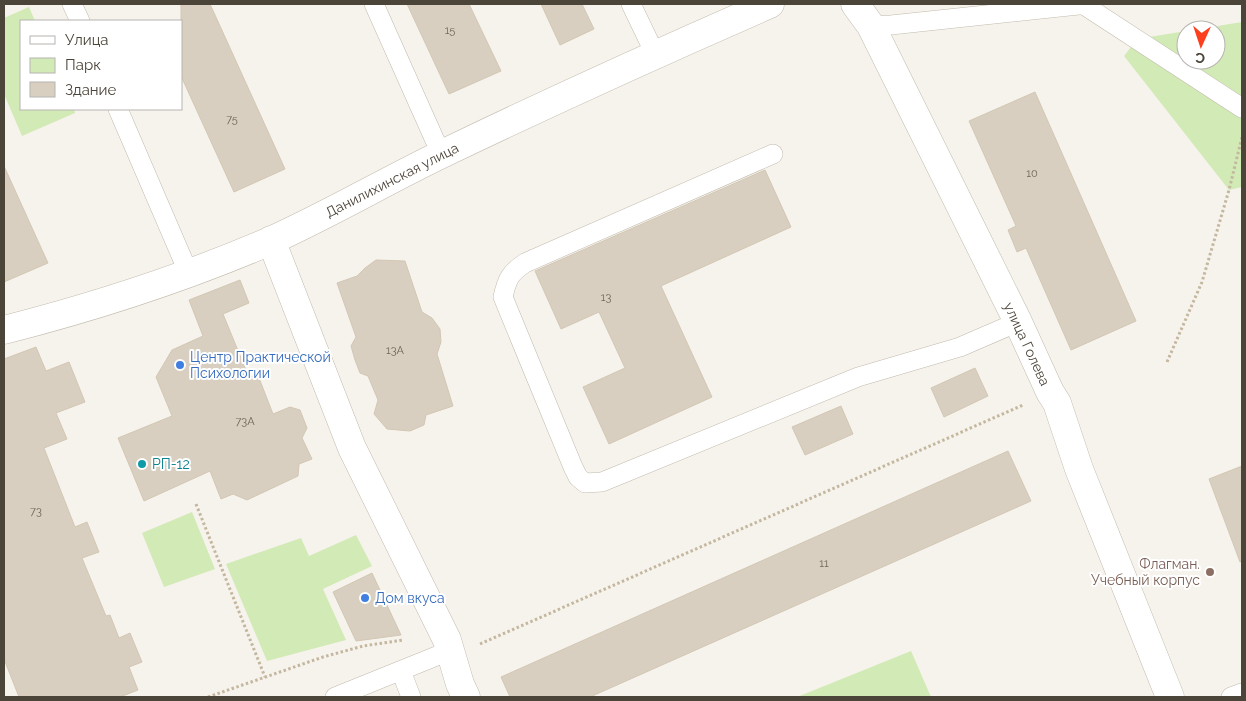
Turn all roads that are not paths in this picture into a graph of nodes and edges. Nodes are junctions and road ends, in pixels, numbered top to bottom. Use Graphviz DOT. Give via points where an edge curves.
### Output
graph roads {
  1 [pos="72,4"];
  2 [pos="374,4"];
  3 [pos="631,4"];
  4 [pos="770,4"];
  5 [pos="855,4"];
  6 [pos="1086,4"];
  7 [pos="80,20"];
  8 [pos="871,26"];
  9 [pos="655,54"];
  10 [pos="1242,108"];
  11 [pos="118,110"];
  12 [pos="441,154"];
  13 [pos="773,154"];
  14 [pos="271,240"];
  15 [pos="189,274"];
  16 [pos="1018,322"];
  17 [pos="4,330"];
  18 [pos="448,645"];
  19 [pos="401,671"];
  20 [pos="1242,693"];
  21 [pos="335,697"];
  22 [pos="411,697"];
  23 [pos="466,697"];
  24 [pos="1170,697"];
  25 [pos="1231,697"];
  1 -- 7 [label="lane"];
  2 -- 12 [label="lane"];
  3 -- 9 [label="lane"];
  4 -- 9 [label="street, Данилихинская улица"];
  5 -- 8 [label="street, улица Голева"];
  6 -- 8 [label="lane"];
  6 -- 10 [label="lane"];
  8 -- 16 [label="street, улица Голева"];
  9 -- 12 [label="street, Данилихинская улица"];
  11 -- 15 [label="lane"];
  12 -- 14 [label="street, Данилихинская улица"];
  13 -- 16 [label="lane" via="526,263 513,272 503,297 573,468 585,483 602,482 858,377 960,346"];
  14 -- 15 [label="street, Данилихинская улица"];
  14 -- 18 [label="street" via="352,448"];
  15 -- 17 [label="street, Данилихинская улица"];
  16 -- 24 [label="street, улица Голева" via="1057,403 1078,469"];
  18 -- 19 [label="lane"];
  18 -- 23 [label="street"];
  19 -- 21 [label="lane"];
  19 -- 22 [label="lane"];
  20 -- 25 [label="lane"];
}
